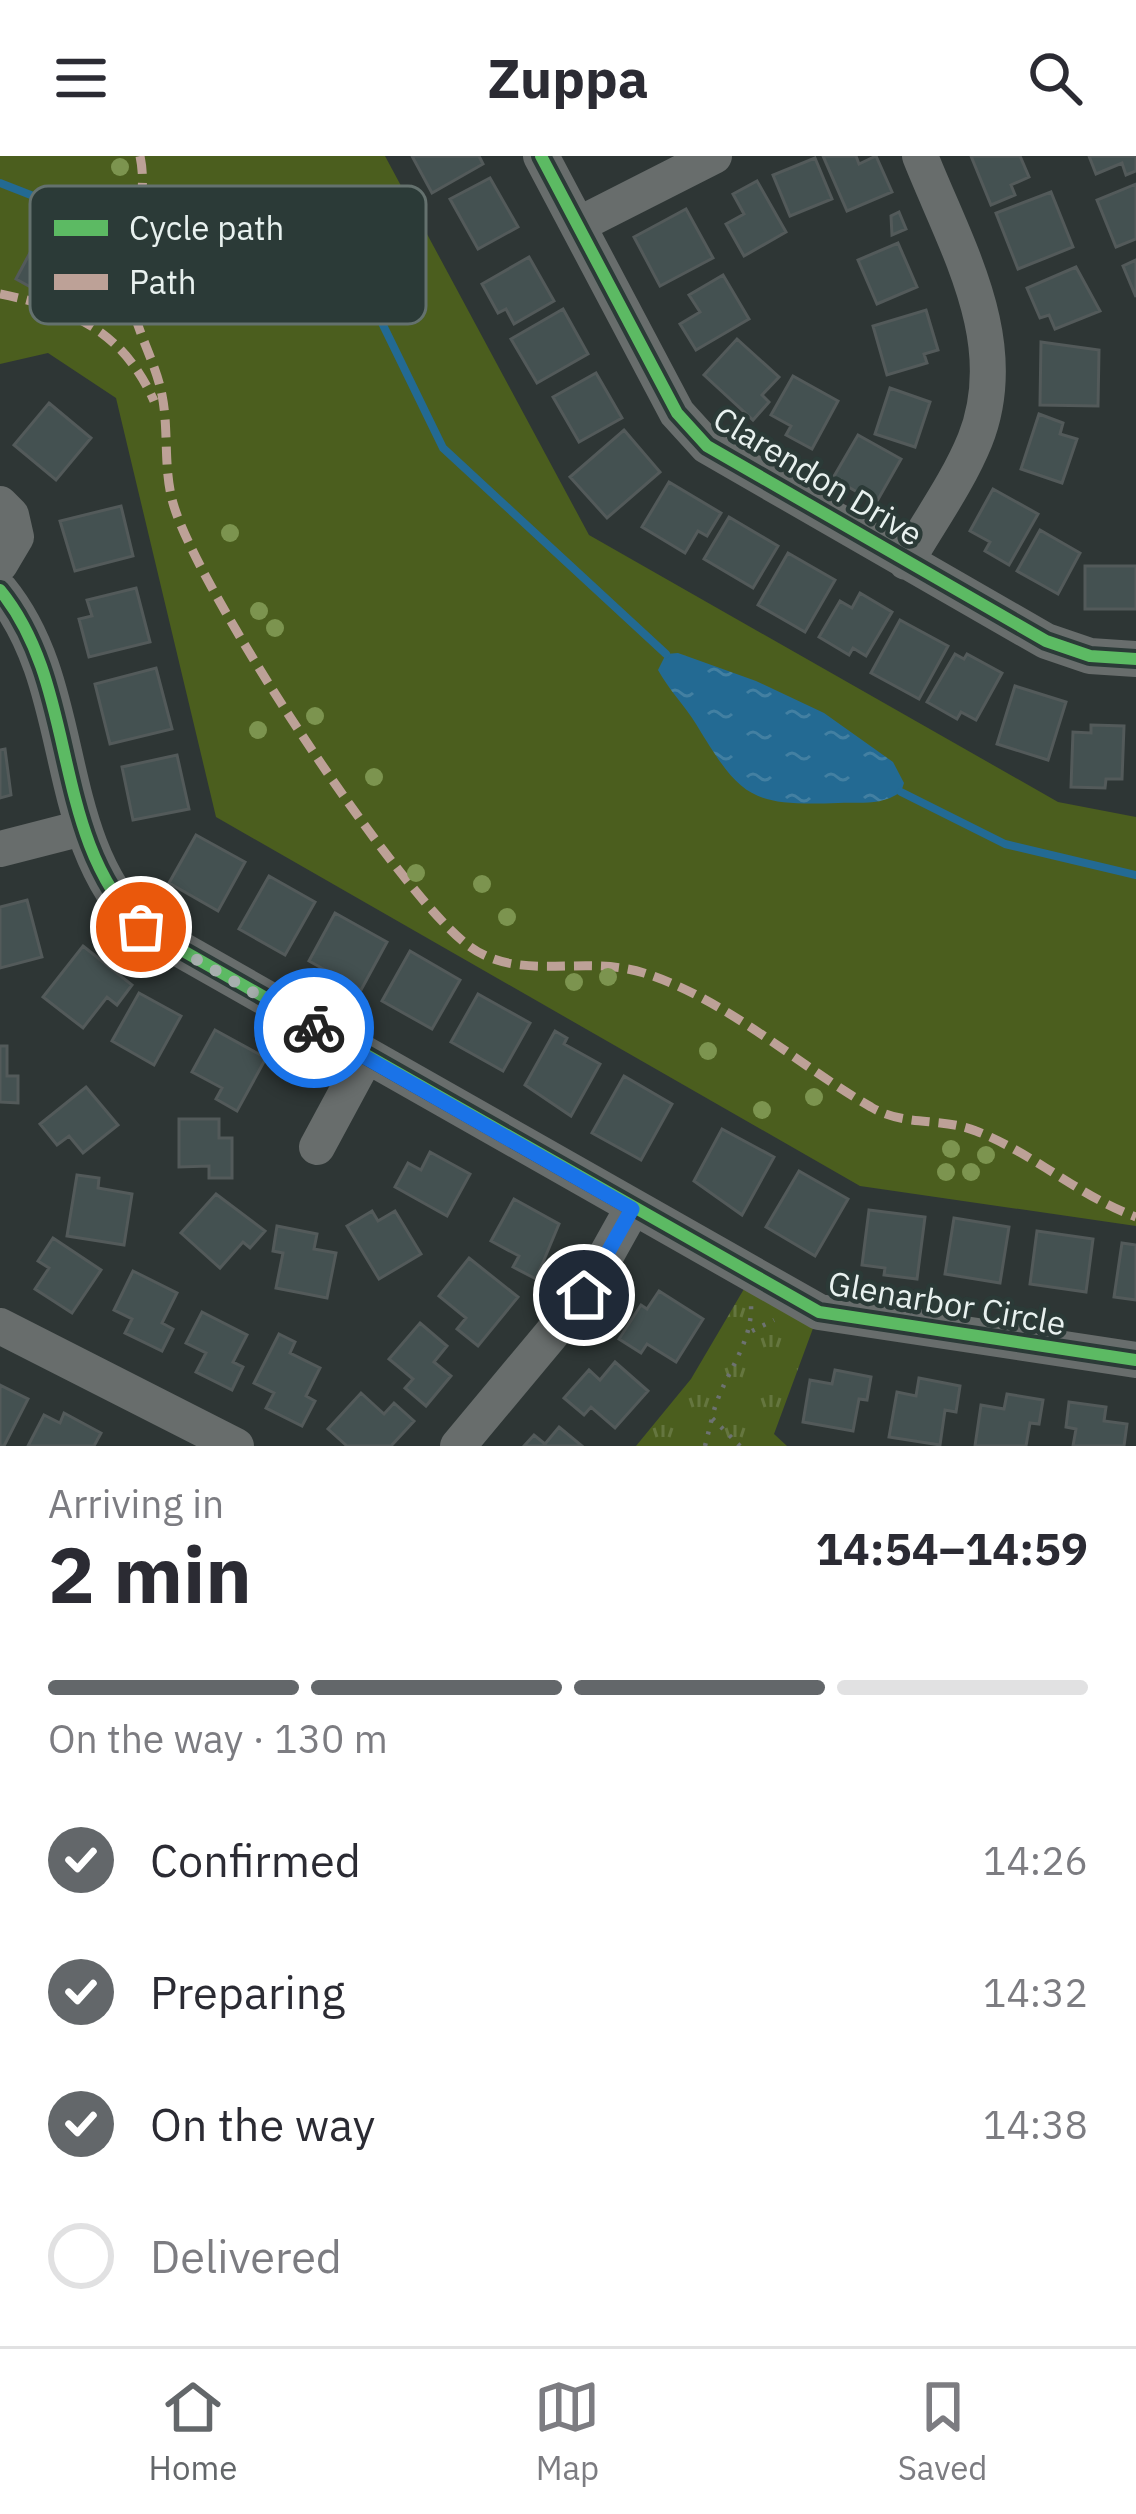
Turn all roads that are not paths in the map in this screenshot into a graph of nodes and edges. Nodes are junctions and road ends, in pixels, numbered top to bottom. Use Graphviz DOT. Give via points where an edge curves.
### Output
graph roads {
  1 [pos="541,156"];
  2 [pos="714,156"];
  3 [pos="920,156"];
  4 [pos="578,225"];
  5 [pos="0,504"];
  6 [pos="906,562"];
  7 [pos="0,564"];
  8 [pos="0,590"];
  9 [pos="1136,659"];
  10 [pos="82,828"];
  11 [pos="0,849"];
  12 [pos="365,1058"];
  13 [pos="317,1147"];
  14 [pos="632,1209"];
  15 [pos="0,1326"];
  16 [pos="1136,1360"];
  17 [pos="236,1446"];
  18 [pos="458,1446"];
  1 -- 4 [label="street, Clarendon Drive"];
  2 -- 4 [label="street"];
  3 -- 6 [label="street" via="990,352 973,444"];
  4 -- 6 [label="street, Clarendon Drive" via="692,431"];
  5 -- 7 [label="street" via="16,536"];
  6 -- 9 [label="street, Clarendon Drive" via="1067,651"];
  8 -- 10 [label="street, Glenarbor Circle" via="41,666"];
  10 -- 11 [label="street"];
  10 -- 12 [label="street, Glenarbor Circle" via="104,884 141,927"];
  12 -- 13 [label="street"];
  12 -- 14 [label="street, Glenarbor Circle"];
  14 -- 16 [label="street, Glenarbor Circle" via="823,1313"];
  14 -- 18 [label="street" via="584,1295"];
  15 -- 17 [label="street"];
}
